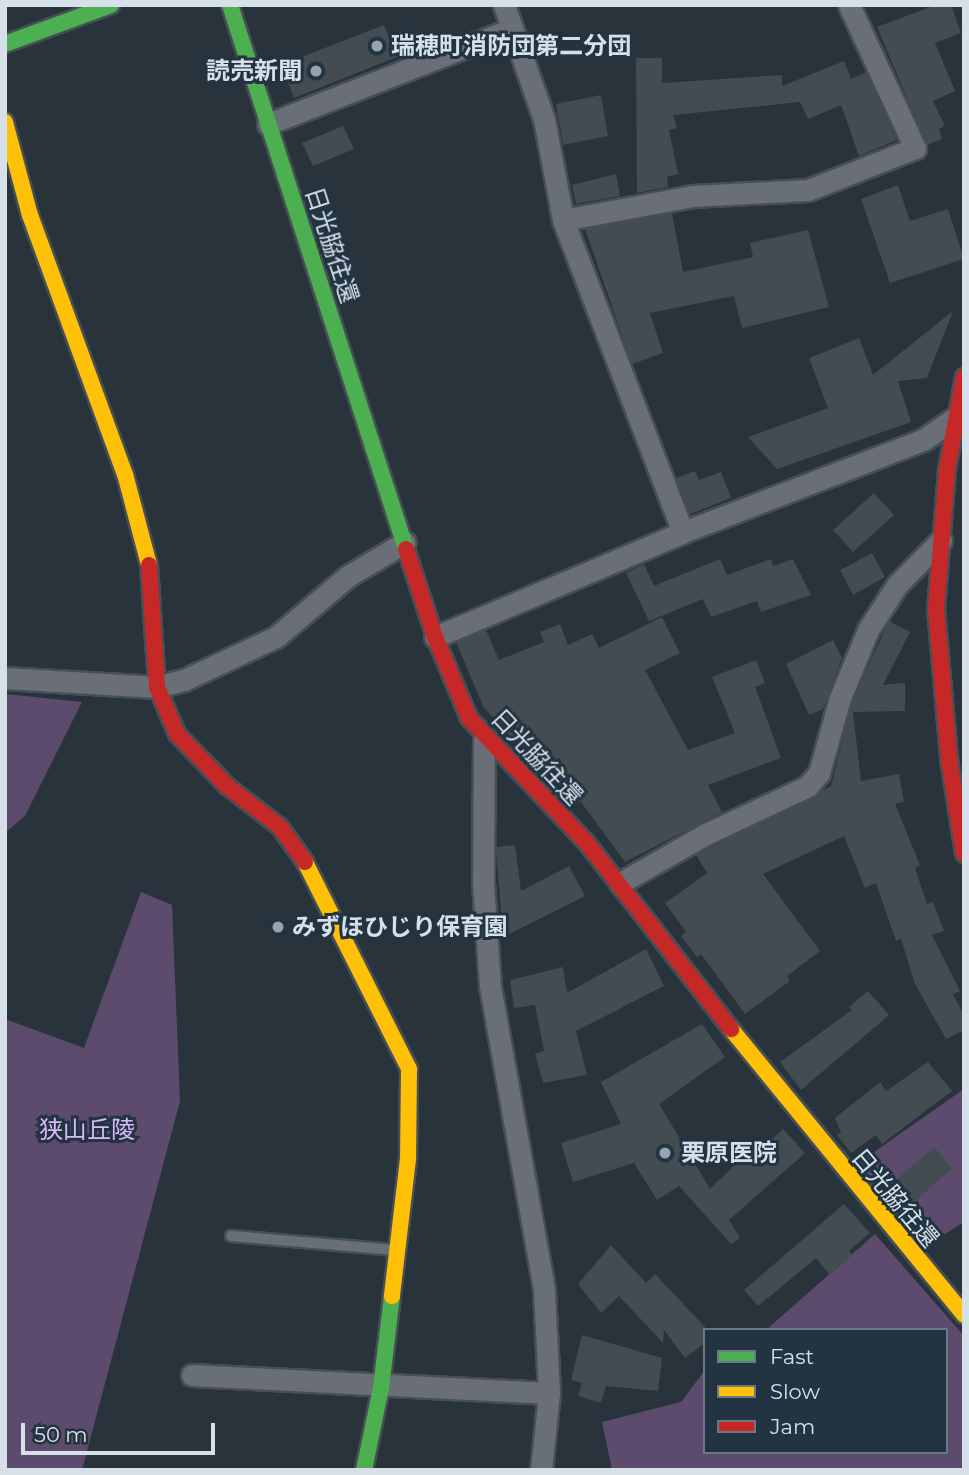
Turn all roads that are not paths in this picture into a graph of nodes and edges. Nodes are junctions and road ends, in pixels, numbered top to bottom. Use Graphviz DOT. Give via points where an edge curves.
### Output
graph roads {
  1 [pos="111,5"];
  2 [pos="230,5"];
  3 [pos="504,5"];
  4 [pos="849,5"];
  5 [pos="512,29"];
  6 [pos="5,44"];
  7 [pos="5,122"];
  8 [pos="268,124"];
  9 [pos="563,220"];
  10 [pos="964,377"];
  11 [pos="959,414"];
  12 [pos="683,532"];
  13 [pos="940,540"];
  14 [pos="405,542"];
  15 [pos="435,637"];
  16 [pos="5,678"];
  17 [pos="157,687"];
  18 [pos="484,738"];
  19 [pos="964,854"];
  20 [pos="620,883"];
  21 [pos="231,1236"];
  22 [pos="397,1251"];
  23 [pos="964,1315"];
  24 [pos="192,1375"];
  25 [pos="381,1388"];
  26 [pos="549,1393"];
  27 [pos="364,1470"];
  28 [pos="541,1470"];
  1 -- 6 [label="street"];
  2 -- 8 [label="street, 日光脇往還"];
  3 -- 5 [label="street"];
  4 -- 9 [label="street" via="915,148 808,190 692,196"];
  5 -- 8 [label="street"];
  5 -- 9 [label="street" via="544,119"];
  7 -- 17 [label="street" via="30,215 125,474 146,547 156,616"];
  8 -- 14 [label="street, 日光脇往還"];
  9 -- 12 [label="street"];
  10 -- 11 [label="street"];
  11 -- 12 [label="street" via="923,440"];
  11 -- 13 [label="street"];
  12 -- 15 [label="street"];
  13 -- 19 [label="street" via="936,609 940,677"];
  13 -- 20 [label="street" via="897,585 868,631 840,698 819,773 808,786 706,834"];
  14 -- 15 [label="street, 日光脇往還"];
  14 -- 17 [label="street" via="348,576 276,637 184,680"];
  15 -- 18 [label="street, 日光脇往還" via="470,718"];
  16 -- 17 [label="street"];
  17 -- 22 [label="street" via="188,751 280,827 305,862 409,1069 412,1102"];
  18 -- 20 [label="street, 日光脇往還"];
  18 -- 26 [label="street" via="483,883 490,986 544,1290"];
  20 -- 23 [label="street, 日光脇往還" via="828,1153"];
  21 -- 22 [label="lane"];
  22 -- 25 [label="street"];
  24 -- 25 [label="street"];
  25 -- 26 [label="street"];
  25 -- 27 [label="street"];
  26 -- 28 [label="street"];
}
